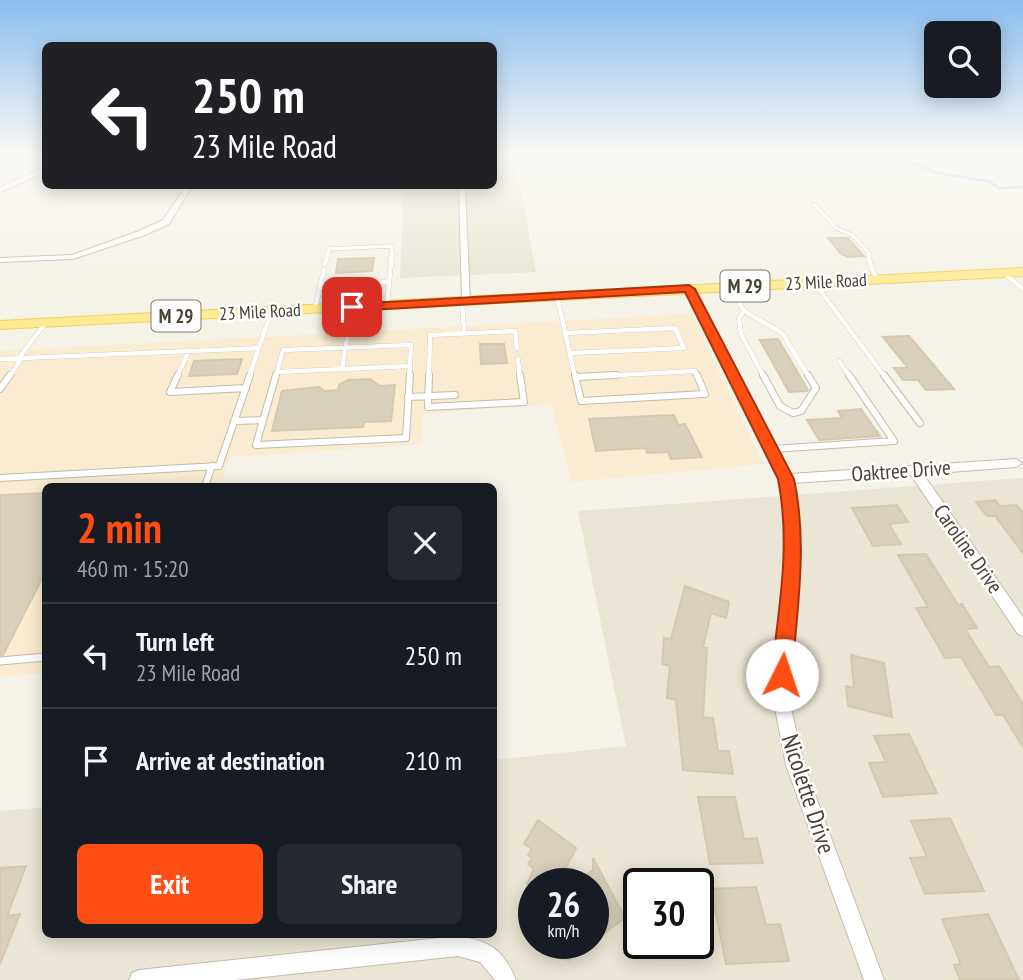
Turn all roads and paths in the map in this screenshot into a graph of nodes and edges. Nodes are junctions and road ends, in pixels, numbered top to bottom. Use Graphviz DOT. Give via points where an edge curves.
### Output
graph roads {
  1 [pos="180,201"];
  2 [pos="462,201"];
  3 [pos="814,204"];
  4 [pos="0,260"];
  5 [pos="325,264"];
  6 [pos="324,270"];
  7 [pos="1023,272"];
  8 [pos="1004,273"];
  9 [pos="877,279"];
  10 [pos="389,282"];
  11 [pos="814,282"];
  12 [pos="321,285"];
  13 [pos="729,287"];
  14 [pos="689,289"];
  15 [pos="1023,289"];
  16 [pos="557,296"];
  17 [pos="464,302"];
  18 [pos="387,305"];
  19 [pos="352,307"];
  20 [pos="315,309"];
  21 [pos="744,311"];
  22 [pos="271,312"];
  23 [pos="47,323"];
  24 [pos="0,325"];
  25 [pos="464,333"];
  26 [pos="566,333"];
  27 [pos="259,348"];
  28 [pos="345,348"];
  29 [pos="517,348"];
  30 [pos="189,351"];
  31 [pos="570,353"];
  32 [pos="21,358"];
  33 [pos="0,359"];
  34 [pos="518,359"];
  35 [pos="839,361"];
  36 [pos="410,366"];
  37 [pos="342,369"];
  38 [pos="277,372"];
  39 [pos="576,377"];
  40 [pos="246,388"];
  41 [pos="0,389"];
  42 [pos="455,395"];
  43 [pos="429,396"];
  44 [pos="408,397"];
  45 [pos="263,420"];
  46 [pos="234,421"];
  47 [pos="920,423"];
  48 [pos="772,449"];
  49 [pos="1016,463"];
  50 [pos="212,466"];
  51 [pos="914,470"];
  52 [pos="0,478"];
  53 [pos="786,479"];
  54 [pos="206,483"];
  55 [pos="1023,629"];
  56 [pos="42,657"];
  57 [pos="0,661"];
  58 [pos="139,980"];
  59 [pos="506,980"];
  60 [pos="874,980"];
  1 -- 4 [label="street" via="166,222 73,257"];
  2 -- 17 [label="street"];
  3 -- 9 [label="lane" via="870,254"];
  5 -- 10 [label="lane" via="328,249 392,246"];
  6 -- 12 [label="lane"];
  7 -- 8 [label="main road, 23 Mile Road / M 29"];
  8 -- 9 [label="main road, 23 Mile Road / M 29"];
  8 -- 15 [label="lane"];
  9 -- 11 [label="main road, 23 Mile Road / M 29"];
  10 -- 12 [label="lane"];
  10 -- 18 [label="lane"];
  11 -- 13 [label="main road, 23 Mile Road / M 29"];
  11 -- 47 [label="lane"];
  12 -- 20 [label="lane"];
  13 -- 14 [label="main road, 23 Mile Road / M 29"];
  13 -- 21 [label="lane"];
  14 -- 16 [label="main road, 23 Mile Road / M 29"];
  14 -- 48 [label="street, Nicolette Drive"];
  16 -- 17 [label="main road, 23 Mile Road / M 29"];
  16 -- 26 [label="lane"];
  17 -- 18 [label="main road, 23 Mile Road / M 29"];
  17 -- 25 [label="lane"];
  18 -- 19 [label="main road, 23 Mile Road / M 29"];
  19 -- 20 [label="main road, 23 Mile Road / M 29"];
  19 -- 28 [label="lane"];
  20 -- 22 [label="main road, 23 Mile Road / M 29"];
  21 -- 21 [label="lane" via="739,318 741,334 780,407 801,411 816,388 782,333"];
  22 -- 23 [label="main road, 23 Mile Road / M 29"];
  22 -- 27 [label="lane"];
  23 -- 24 [label="main road, 23 Mile Road / M 29"];
  23 -- 32 [label="lane"];
  25 -- 29 [label="lane" via="515,331"];
  25 -- 43 [label="lane" via="430,335"];
  26 -- 31 [label="lane"];
  26 -- 31 [label="lane" via="675,328 684,348"];
  27 -- 30 [label="lane"];
  27 -- 40 [label="lane"];
  28 -- 36 [label="lane" via="411,345"];
  28 -- 37 [label="lane"];
  28 -- 38 [label="lane" via="283,350"];
  30 -- 32 [label="lane"];
  30 -- 40 [label="lane" via="170,392"];
  31 -- 39 [label="lane"];
  32 -- 33 [label="lane"];
  32 -- 41 [label="lane"];
  34 -- 43 [label="lane" via="524,402 428,407"];
  35 -- 48 [label="lane" via="894,441"];
  36 -- 37 [label="lane"];
  36 -- 44 [label="lane"];
  37 -- 38 [label="lane"];
  38 -- 45 [label="lane"];
  39 -- 39 [label="lane" via="582,401 705,394 695,371"];
  40 -- 46 [label="lane"];
  42 -- 43 [label="lane"];
  43 -- 44 [label="lane"];
  44 -- 45 [label="lane" via="406,438 256,444"];
  45 -- 46 [label="lane"];
  46 -- 50 [label="lane" via="219,466"];
  48 -- 53 [label="street, Nicolette Drive"];
  49 -- 51 [label="street, Oaktree Drive"];
  50 -- 52 [label="lane"];
  50 -- 54 [label="lane"];
  51 -- 53 [label="street, Oaktree Drive"];
  51 -- 55 [label="street, Caroline Drive"];
  53 -- 60 [label="street, Nicolette Drive" via="794,548 782,675 787,734"];
  56 -- 57 [label="lane"];
  58 -- 59 [label="street" via="458,946 485,953 498,962"];
}
